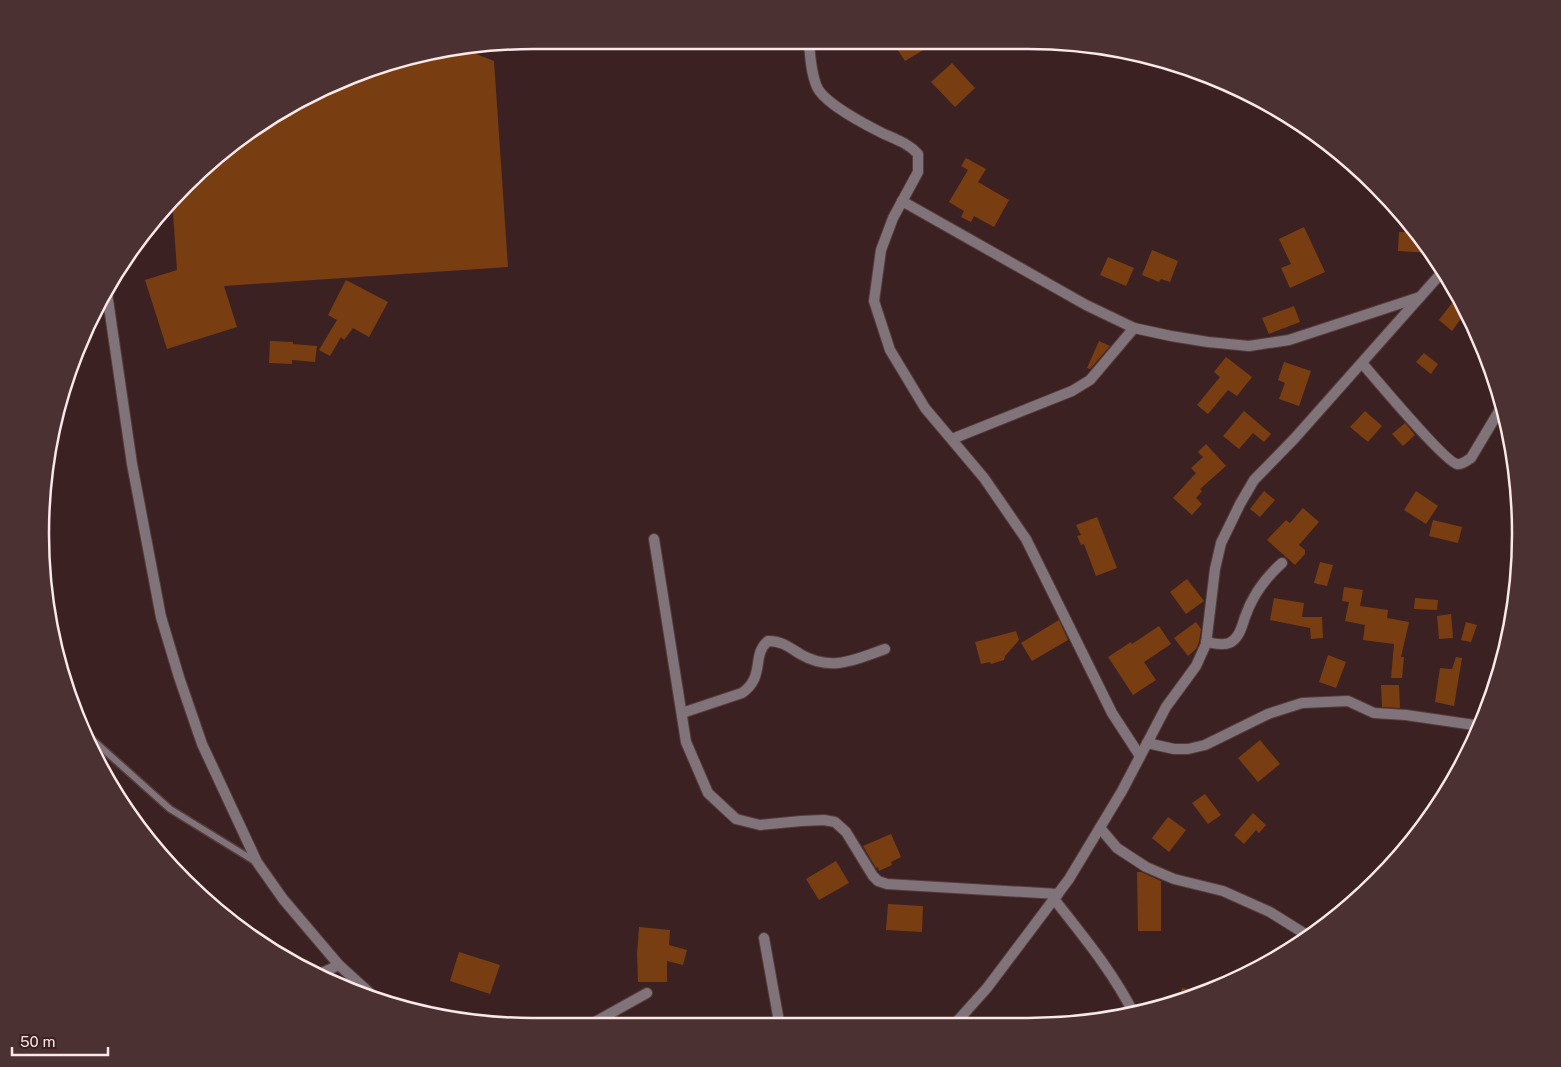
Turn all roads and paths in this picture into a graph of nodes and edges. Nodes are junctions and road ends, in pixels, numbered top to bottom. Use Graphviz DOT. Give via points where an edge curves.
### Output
graph roads {
  1 [pos="810,49"];
  2 [pos="902,201"];
  3 [pos="1438,276"];
  4 [pos="1421,296"];
  5 [pos="108,302"];
  6 [pos="1134,328"];
  7 [pos="1362,363"];
  8 [pos="1497,414"];
  9 [pos="952,439"];
  10 [pos="654,539"];
  11 [pos="1282,563"];
  12 [pos="1206,642"];
  13 [pos="885,650"];
  14 [pos="682,713"];
  15 [pos="1472,725"];
  16 [pos="1147,742"];
  17 [pos="97,744"];
  18 [pos="1140,756"];
  19 [pos="1100,828"];
  20 [pos="256,862"];
  21 [pos="1056,896"];
  22 [pos="1303,933"];
  23 [pos="764,938"];
  24 [pos="339,965"];
  25 [pos="326,971"];
  26 [pos="363,987"];
  27 [pos="647,993"];
  28 [pos="1131,1007"];
  29 [pos="602,1018"];
  30 [pos="778,1018"];
  31 [pos="960,1018"];
  1 -- 2 [label="street" via="817,89 832,104 868,126 911,146 918,154 918,172"];
  2 -- 6 [label="street" via="1086,305"];
  2 -- 9 [label="street" via="881,250 874,301 890,350 925,408"];
  3 -- 4 [label="street"];
  4 -- 6 [label="street" via="1288,340 1249,346"];
  4 -- 7 [label="street"];
  5 -- 20 [label="street" via="132,464 162,617 202,744"];
  6 -- 9 [label="street" via="1090,380 1072,391"];
  7 -- 8 [label="street" via="1450,461 1458,464 1470,458"];
  7 -- 12 [label="street" via="1254,480 1240,504 1215,569"];
  9 -- 18 [label="street" via="984,478 1026,539 1112,713"];
  10 -- 14 [label="street"];
  11 -- 12 [label="street" via="1260,585 1234,640 1222,644"];
  12 -- 16 [label="street" via="1196,666"];
  13 -- 14 [label="street" via="838,664 819,662 785,644 768,641 763,645 751,687"];
  14 -- 21 [label="street" via="686,742 708,793 736,819 760,825 835,822 846,832 873,876 887,884"];
  15 -- 16 [label="street" via="1374,713 1348,701 1302,703 1268,714 1205,745 1174,749"];
  16 -- 18 [label="street"];
  17 -- 20 [label="lane" via="170,809"];
  18 -- 19 [label="street"];
  19 -- 21 [label="street"];
  19 -- 22 [label="street" via="1117,848 1146,867 1174,879 1223,891 1270,912"];
  20 -- 24 [label="street"];
  21 -- 28 [label="street" via="1109,970"];
  21 -- 31 [label="street" via="988,988"];
  23 -- 30 [label="street"];
  24 -- 25 [label="street"];
  24 -- 26 [label="street"];
  27 -- 29 [label="street"];
}
